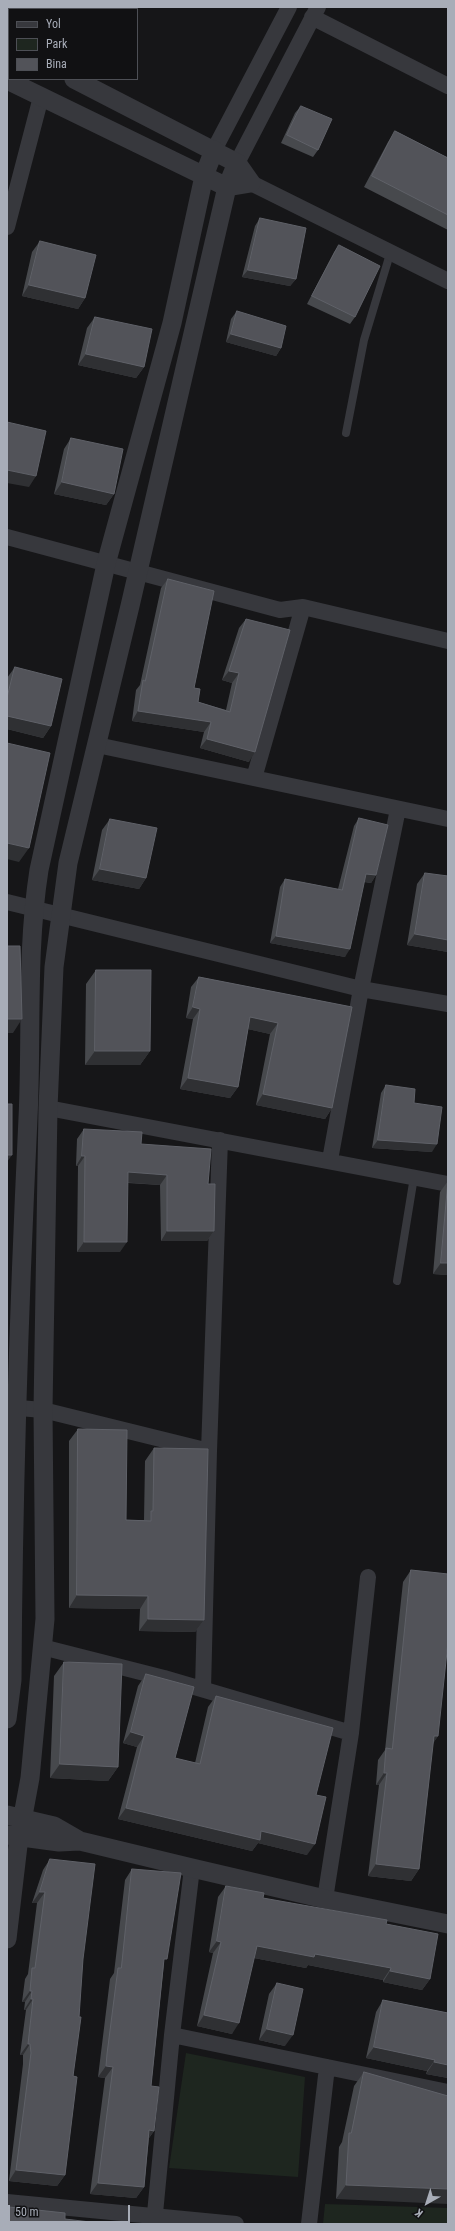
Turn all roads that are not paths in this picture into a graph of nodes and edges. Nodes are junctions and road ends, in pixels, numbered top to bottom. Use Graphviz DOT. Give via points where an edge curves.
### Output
graph roads {
  1 [pos="289,7"];
  2 [pos="315,12"];
  3 [pos="7,80"];
  4 [pos="76,80"];
  5 [pos="448,86"];
  6 [pos="41,97"];
  7 [pos="214,150"];
  8 [pos="237,163"];
  9 [pos="204,176"];
  10 [pos="251,183"];
  11 [pos="228,187"];
  12 [pos="7,227"];
  13 [pos="390,254"];
  14 [pos="448,281"];
  15 [pos="346,433"];
  16 [pos="7,538"];
  17 [pos="106,564"];
  18 [pos="137,572"];
  19 [pos="303,607"];
  20 [pos="448,641"];
  21 [pos="97,745"];
  22 [pos="254,778"];
  23 [pos="398,809"];
  24 [pos="448,819"];
  25 [pos="7,902"];
  26 [pos="33,908"];
  27 [pos="61,914"];
  28 [pos="361,989"];
  29 [pos="448,1004"];
  30 [pos="48,1108"];
  31 [pos="220,1140"];
  32 [pos="330,1160"];
  33 [pos="414,1177"];
  34 [pos="448,1184"];
  35 [pos="397,1281"];
  36 [pos="11,1407"];
  37 [pos="43,1410"];
  38 [pos="209,1451"];
  39 [pos="368,1576"];
  40 [pos="42,1647"];
  41 [pos="204,1689"];
  42 [pos="7,1720"];
  43 [pos="351,1733"];
  44 [pos="16,1816"];
  45 [pos="13,1836"];
  46 [pos="80,1841"];
  47 [pos="192,1868"];
  48 [pos="325,1899"];
  49 [pos="448,1924"];
  50 [pos="7,1939"];
  51 [pos="172,2035"];
  52 [pos="327,2067"];
  53 [pos="448,2092"];
  54 [pos="7,2202"];
  55 [pos="155,2220"];
  56 [pos="236,2224"];
  57 [pos="309,2224"];
  1 -- 7 [label="street"];
  2 -- 5 [label="street"];
  2 -- 8 [label="street"];
  3 -- 6 [label="street"];
  4 -- 7 [label="street"];
  6 -- 9 [label="street"];
  6 -- 12 [label="street"];
  7 -- 8 [label="street"];
  7 -- 9 [label="street"];
  8 -- 10 [label="street"];
  8 -- 11 [label="street"];
  9 -- 11 [label="street"];
  9 -- 17 [label="street" via="172,323"];
  10 -- 11 [label="street"];
  10 -- 13 [label="street"];
  11 -- 18 [label="street"];
  13 -- 14 [label="street"];
  13 -- 15 [label="lane" via="364,340"];
  16 -- 17 [label="street"];
  17 -- 18 [label="street"];
  17 -- 26 [label="street" via="39,870"];
  18 -- 19 [label="street" via="280,610"];
  18 -- 21 [label="street"];
  19 -- 20 [label="street"];
  19 -- 22 [label="street"];
  21 -- 22 [label="street"];
  21 -- 27 [label="street" via="68,863"];
  22 -- 23 [label="street"];
  23 -- 24 [label="street"];
  23 -- 28 [label="street"];
  25 -- 26 [label="street"];
  26 -- 27 [label="street"];
  26 -- 36 [label="street" via="29,985 28,1108"];
  27 -- 28 [label="street"];
  27 -- 30 [label="street" via="54,967"];
  28 -- 29 [label="street"];
  28 -- 32 [label="street"];
  30 -- 31 [label="street"];
  30 -- 37 [label="street"];
  31 -- 32 [label="street"];
  31 -- 38 [label="street"];
  32 -- 33 [label="street"];
  33 -- 34 [label="street"];
  33 -- 35 [label="lane"];
  36 -- 37 [label="street"];
  36 -- 42 [label="street" via="12,1680"];
  37 -- 38 [label="street"];
  37 -- 40 [label="street" via="45,1619"];
  38 -- 41 [label="street"];
  39 -- 43 [label="street"];
  40 -- 41 [label="street"];
  40 -- 44 [label="street" via="30,1778"];
  41 -- 43 [label="street"];
  43 -- 48 [label="street"];
  44 -- 45 [label="street"];
  44 -- 46 [label="street" via="54,1826"];
  45 -- 46 [label="street" via="59,1842"];
  45 -- 50 [label="street"];
  46 -- 47 [label="street"];
  47 -- 48 [label="street"];
  47 -- 51 [label="street"];
  48 -- 49 [label="street"];
  51 -- 52 [label="street"];
  51 -- 55 [label="street"];
  52 -- 53 [label="street"];
  52 -- 57 [label="street"];
  54 -- 55 [label="street"];
  55 -- 56 [label="street"];
}
